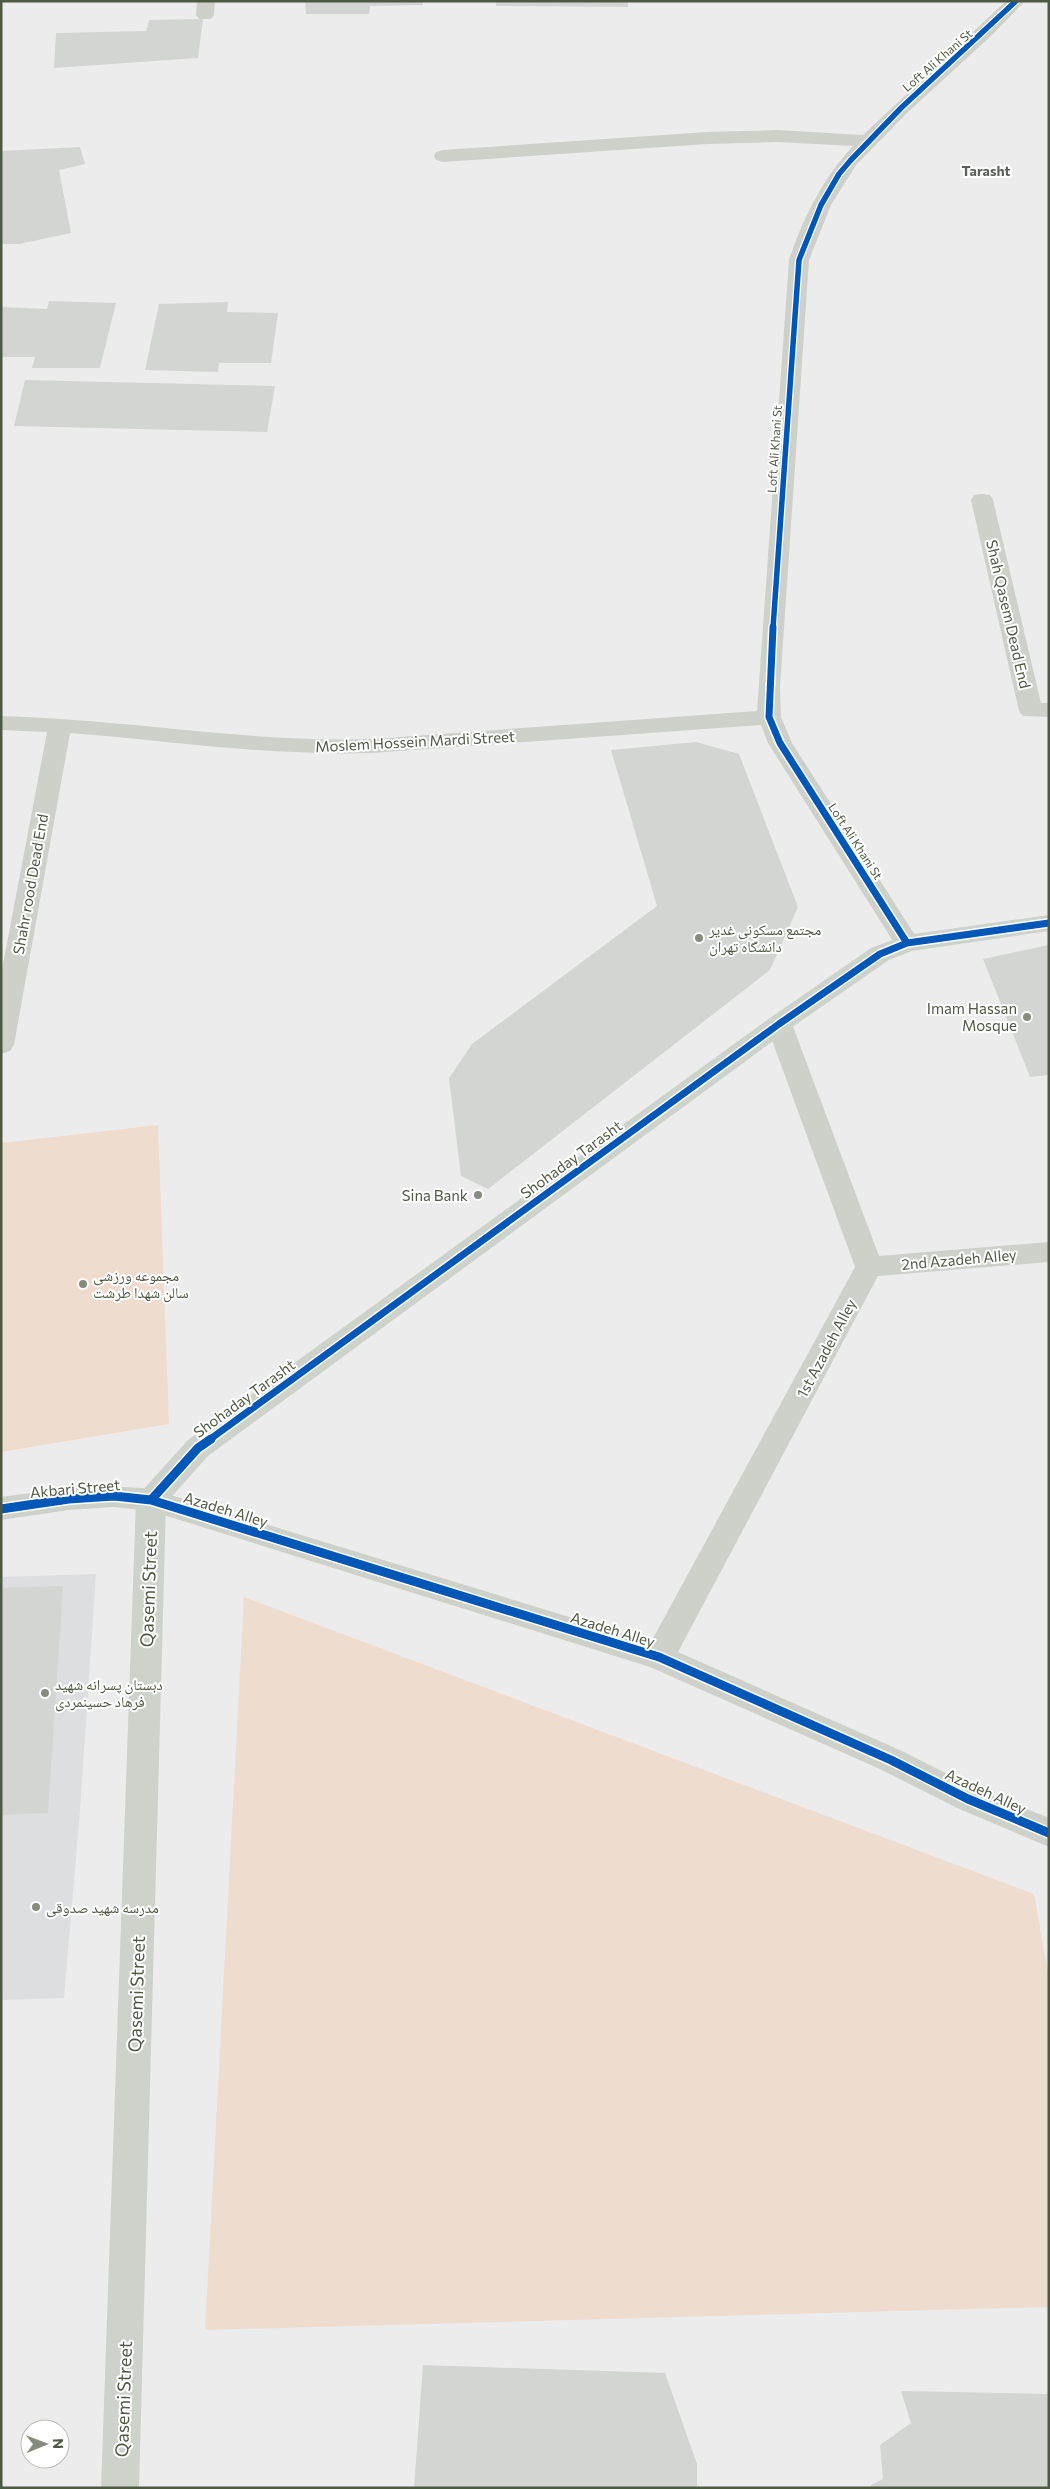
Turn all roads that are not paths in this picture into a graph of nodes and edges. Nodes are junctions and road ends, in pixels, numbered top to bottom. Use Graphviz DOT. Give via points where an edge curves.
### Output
graph roads {
  1 [pos="1016,1"];
  2 [pos="868,141"];
  3 [pos="443,156"];
  4 [pos="982,500"];
  5 [pos="1049,710"];
  6 [pos="769,717"];
  7 [pos="1,723"];
  8 [pos="60,724"];
  9 [pos="1049,923"];
  10 [pos="908,943"];
  11 [pos="779,1024"];
  12 [pos="1,1045"];
  13 [pos="1049,1252"];
  14 [pos="869,1267"];
  15 [pos="151,1500"];
  16 [pos="1,1509"];
  17 [pos="659,1657"];
  18 [pos="1049,1833"];
  19 [pos="120,2488"];
  1 -- 2 [label="street, Loft Ali Khani St"];
  2 -- 3 [label="street" via="777,136 708,138"];
  2 -- 6 [label="street, Loft Ali Khani St" via="840,174 807,232 799,260 769,677"];
  4 -- 5 [label="street, Shah Qasem Dead End" via="1031,711"];
  6 -- 8 [label="street, Moslem Hossein Mardi Street" via="328,747 278,746"];
  6 -- 10 [label="street, Loft Ali Khani St" via="780,743"];
  7 -- 8 [label="street, Moslem Hossein Mardi Street"];
  8 -- 12 [label="street, Shahr rood Dead End"];
  9 -- 10 [label="street, Shohaday Tarasht"];
  10 -- 11 [label="street, Shohaday Tarasht" via="880,954"];
  11 -- 14 [label="street"];
  11 -- 15 [label="street, Shohaday Tarasht" via="198,1448"];
  13 -- 14 [label="street, 2nd Azadeh Alley"];
  14 -- 17 [label="street, 1st Azadeh Alley"];
  15 -- 16 [label="street, Akbari Street" via="114,1496"];
  15 -- 17 [label="street, Azadeh Alley"];
  15 -- 19 [label="street, Qasemi Street"];
  17 -- 18 [label="street, Azadeh Alley"];
}
